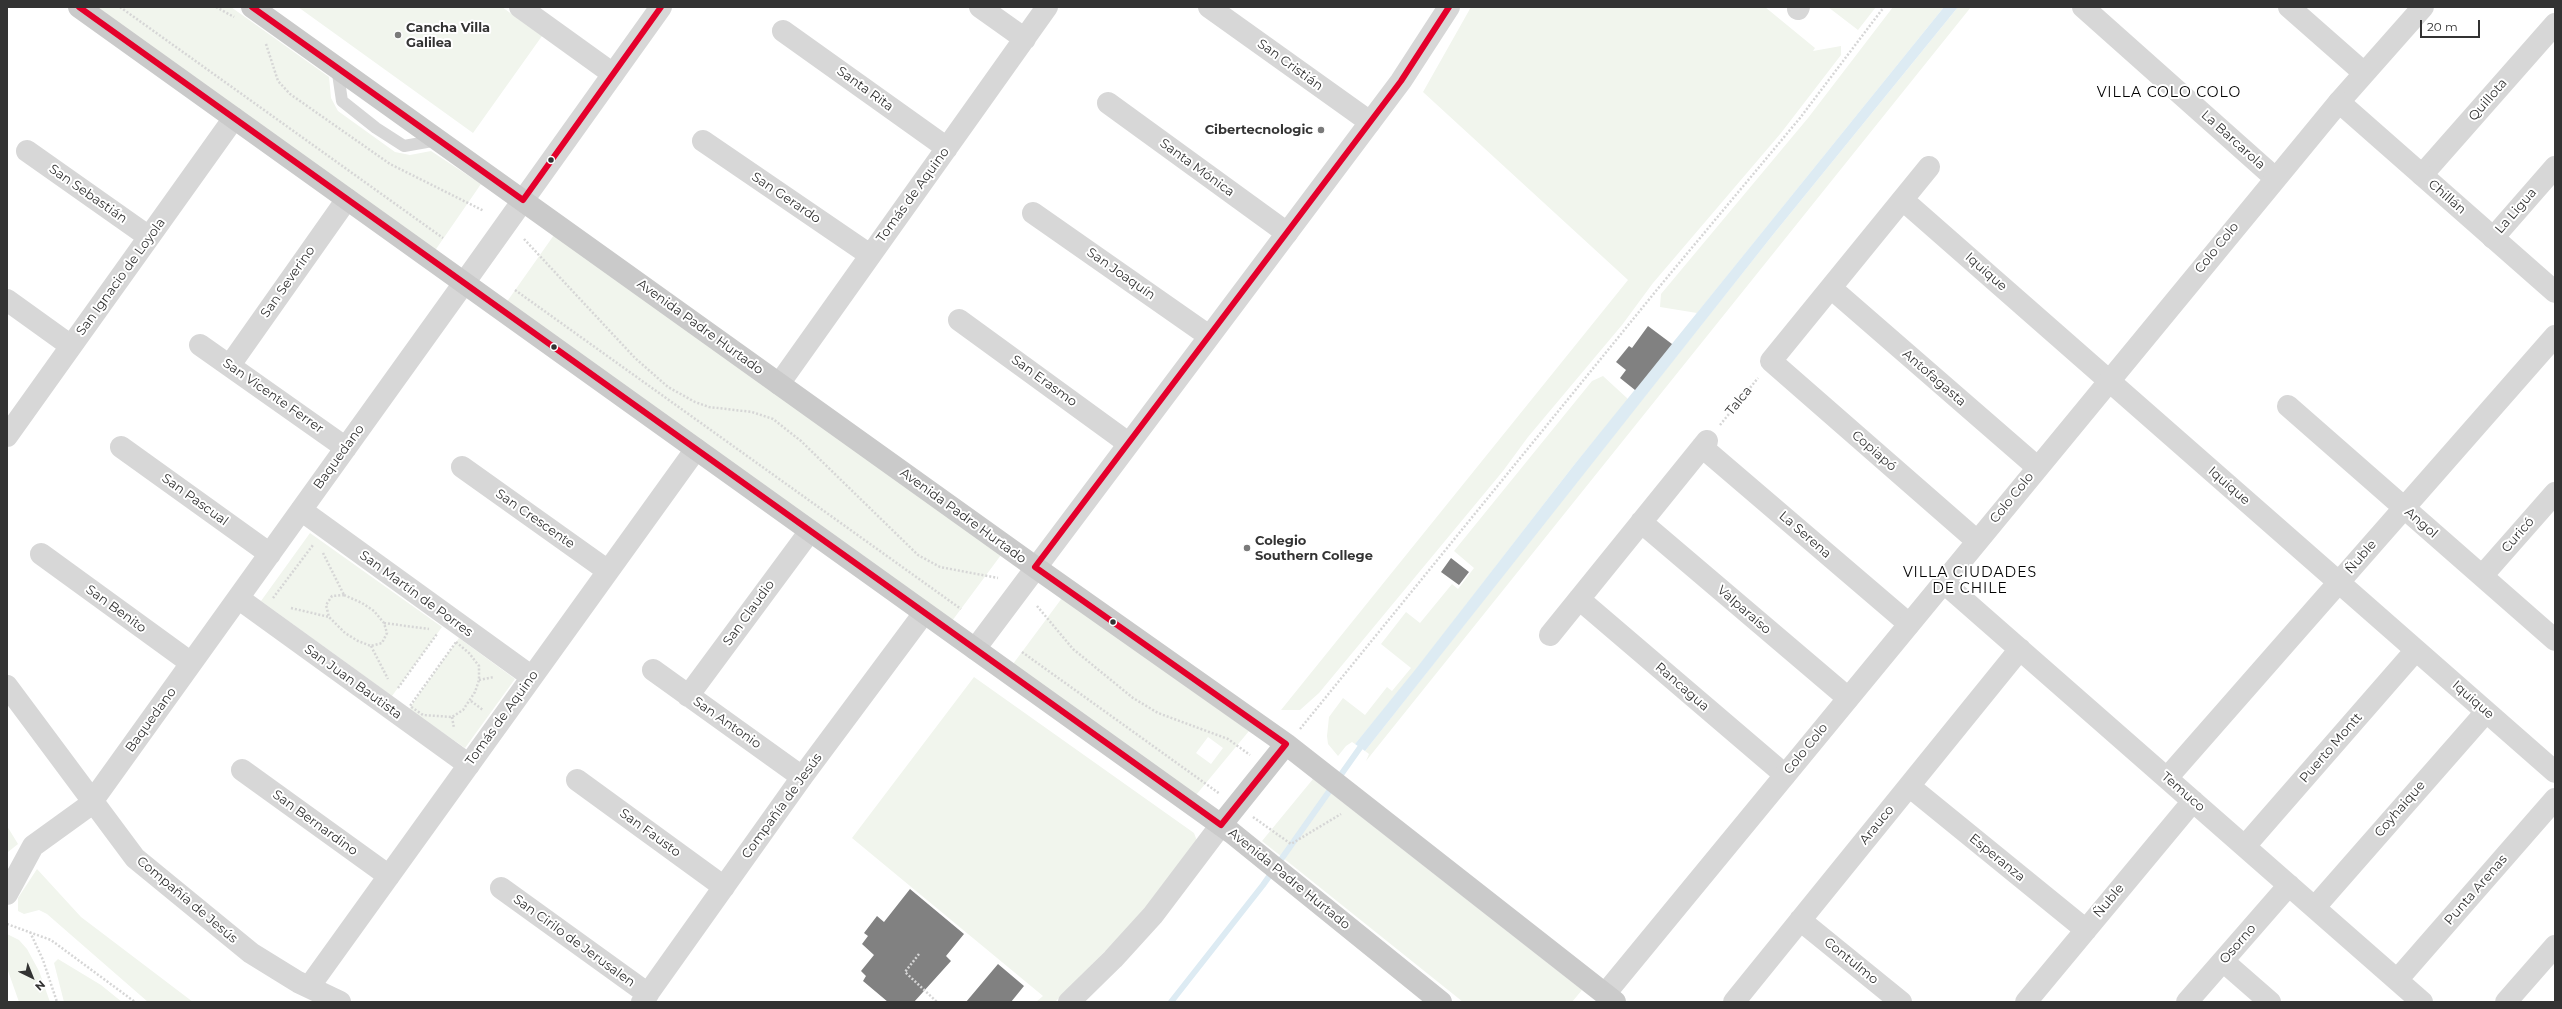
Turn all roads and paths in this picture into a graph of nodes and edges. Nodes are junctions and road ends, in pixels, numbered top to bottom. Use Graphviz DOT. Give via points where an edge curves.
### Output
graph roads {
  1 [pos="79,7"];
  2 [pos="120,7"];
  3 [pos="252,7"];
  4 [pos="520,7"];
  5 [pos="661,7"];
  6 [pos="980,7"];
  7 [pos="1047,7"];
  8 [pos="1209,7"];
  9 [pos="1449,7"];
  10 [pos="1884,7"];
  11 [pos="2084,7"];
  12 [pos="2289,7"];
  13 [pos="2423,7"];
  14 [pos="2555,24"];
  15 [pos="783,31"];
  16 [pos="1025,39"];
  17 [pos="2364,73"];
  18 [pos="613,74"];
  19 [pos="2339,102"];
  20 [pos="1108,103"];
  21 [pos="234,118"];
  22 [pos="1370,122"];
  23 [pos="703,141"];
  24 [pos="946,148"];
  25 [pos="27,151"];
  26 [pos="2555,167"];
  27 [pos="1929,168"];
  28 [pos="2422,175"];
  29 [pos="2275,178"];
  30 [pos="347,199"];
  31 [pos="523,200"];
  32 [pos="1903,200"];
  33 [pos="1033,213"];
  34 [pos="1287,233"];
  35 [pos="150,237"];
  36 [pos="443,238"];
  37 [pos="2493,238"];
  38 [pos="524,239"];
  39 [pos="870,255"];
  40 [pos="464,283"];
  41 [pos="1831,288"];
  42 [pos="515,290"];
  43 [pos="2555,292"];
  44 [pos="7,300"];
  45 [pos="959,320"];
  46 [pos="1209,336"];
  47 [pos="2555,336"];
  48 [pos="200,345"];
  49 [pos="71,346"];
  50 [pos="1771,362"];
  51 [pos="230,366"];
  52 [pos="2109,380"];
  53 [pos="779,384"];
  54 [pos="2288,406"];
  55 [pos="7,436"];
  56 [pos="1128,443"];
  57 [pos="1704,444"];
  58 [pos="121,447"];
  59 [pos="346,448"];
  60 [pos="696,449"];
  61 [pos="462,467"];
  62 [pos="2037,467"];
  63 [pos="2555,493"];
  64 [pos="2404,508"];
  65 [pos="301,510"];
  66 [pos="1641,522"];
  67 [pos="810,531"];
  68 [pos="317,540"];
  69 [pos="1977,541"];
  70 [pos="320,547"];
  71 [pos="41,554"];
  72 [pos="270,554"];
  73 [pos="1035,567"];
  74 [pos="608,571"];
  75 [pos="2482,576"];
  76 [pos="998,578"];
  77 [pos="1943,582"];
  78 [pos="2339,582"];
  79 [pos="344,595"];
  80 [pos="238,598"];
  81 [pos="1579,598"];
  82 [pos="269,604"];
  83 [pos="1037,606"];
  84 [pos="284,607"];
  85 [pos="961,609"];
  86 [pos="924,613"];
  87 [pos="329,617"];
  88 [pos="384,623"];
  89 [pos="1909,624"];
  90 [pos="1550,635"];
  91 [pos="2555,640"];
  92 [pos="371,646"];
  93 [pos="975,649"];
  94 [pos="2020,649"];
  95 [pos="2416,650"];
  96 [pos="1022,652"];
  97 [pos="191,663"];
  98 [pos="653,670"];
  99 [pos="532,677"];
  100 [pos="7,686"];
  101 [pos="688,696"];
  102 [pos="1848,698"];
  103 [pos="2486,712"];
  104 [pos="423,715"];
  105 [pos="1286,744"];
  106 [pos="469,765"];
  107 [pos="1267,768"];
  108 [pos="242,770"];
  109 [pos="2555,772"];
  110 [pos="1785,775"];
  111 [pos="802,777"];
  112 [pos="2167,778"];
  113 [pos="576,780"];
  114 [pos="1909,786"];
  115 [pos="2555,799"];
  116 [pos="2193,800"];
  117 [pos="91,802"];
  118 [pos="1236,806"];
  119 [pos="1343,813"];
  120 [pos="1221,825"];
  121 [pos="2245,846"];
  122 [pos="389,876"];
  123 [pos="2289,885"];
  124 [pos="724,886"];
  125 [pos="501,888"];
  126 [pos="7,894"];
  127 [pos="2314,907"];
  128 [pos="1800,920"];
  129 [pos="7,924"];
  130 [pos="2086,930"];
  131 [pos="30,932"];
  132 [pos="2555,946"];
  133 [pos="919,954"];
  134 [pos="2223,961"];
  135 [pos="2397,980"];
  136 [pos="309,987"];
  137 [pos="645,998"];
  138 [pos="1610,998"];
  139 [pos="57,1002"];
  140 [pos="135,1002"];
  141 [pos="340,1002"];
  142 [pos="937,1002"];
  143 [pos="1070,1002"];
  144 [pos="1441,1002"];
  145 [pos="1734,1002"];
  146 [pos="1901,1002"];
  147 [pos="2026,1002"];
  148 [pos="2187,1002"];
  149 [pos="2270,1002"];
  150 [pos="2422,1002"];
  151 [pos="2506,1002"];
  1 -- 21 [label="main road, Avenida Padre Hurtado"];
  2 -- 36 [label="path"];
  3 -- 31 [label="main road, Avenida Padre Hurtado"];
  4 -- 18 [label="street"];
  5 -- 18 [label="street, Baquedano"];
  6 -- 16 [label="street"];
  7 -- 16 [label="street, Tomás de Aquino"];
  8 -- 22 [label="street, San Cristián"];
  9 -- 22 [label="street" via="1416,59"];
  10 -- 105 [label="path" via="1800,118 1660,286 1326,701"];
  11 -- 29 [label="street, La Barcarola"];
  12 -- 17 [label="street"];
  13 -- 17 [label="street, Colo Colo"];
  14 -- 28 [label="street, Quillota"];
  15 -- 24 [label="street, Santa Rita"];
  16 -- 24 [label="street, Tomás de Aquino"];
  17 -- 19 [label="street, Colo Colo"];
  18 -- 31 [label="street, Baquedano"];
  19 -- 28 [label="street, Chillán"];
  19 -- 29 [label="street, Colo Colo"];
  20 -- 34 [label="street, Santa Mónica"];
  21 -- 30 [label="main road, Avenida Padre Hurtado"];
  21 -- 35 [label="street, San Ignacio de Loyola"];
  22 -- 34 [label="street"];
  23 -- 39 [label="street, San Gerardo"];
  24 -- 39 [label="street, Tomás de Aquino"];
  25 -- 35 [label="street, San Sebastián"];
  26 -- 37 [label="street, La Ligua"];
  27 -- 32 [label="street"];
  28 -- 37 [label="street, Chillán"];
  29 -- 52 [label="street, Colo Colo"];
  30 -- 40 [label="main road, Avenida Padre Hurtado"];
  30 -- 51 [label="street, San Severino"];
  31 -- 40 [label="street, Baquedano"];
  31 -- 53 [label="main road, Avenida Padre Hurtado"];
  32 -- 41 [label="street"];
  32 -- 52 [label="street, Iquique"];
  33 -- 46 [label="street, San Joaquín"];
  34 -- 46 [label="street"];
  35 -- 49 [label="street, San Ignacio de Loyola"];
  37 -- 43 [label="street, Chillán"];
  38 -- 76 [label="path" via="635,358 668,387 709,407 762,414 773,419 801,441 918,555 940,567"];
  39 -- 53 [label="street, Tomás de Aquino"];
  40 -- 59 [label="street, Baquedano"];
  40 -- 60 [label="main road, Avenida Padre Hurtado"];
  41 -- 50 [label="street"];
  41 -- 62 [label="street, Antofagasta"];
  42 -- 85 [label="path"];
  44 -- 49 [label="street"];
  45 -- 56 [label="street, San Erasmo"];
  46 -- 56 [label="street"];
  47 -- 64 [label="street, Ñuble"];
  48 -- 51 [label="street, San Vicente Ferrer"];
  49 -- 55 [label="street, San Ignacio de Loyola"];
  50 -- 57 [label="path, Talca"];
  50 -- 69 [label="street, Copiapó"];
  51 -- 59 [label="street, San Vicente Ferrer"];
  52 -- 62 [label="street, Colo Colo"];
  52 -- 78 [label="street, Iquique"];
  53 -- 73 [label="main road, Avenida Padre Hurtado"];
  54 -- 64 [label="street, Angol"];
  56 -- 73 [label="street"];
  57 -- 66 [label="street"];
  57 -- 89 [label="street, La Serena"];
  58 -- 72 [label="street, San Pascual"];
  59 -- 65 [label="street, Baquedano"];
  60 -- 67 [label="main road, Avenida Padre Hurtado"];
  60 -- 74 [label="street, Tomás de Aquino"];
  61 -- 74 [label="street, San Crescente"];
  62 -- 69 [label="street, Colo Colo"];
  63 -- 75 [label="street, Curicó"];
  64 -- 75 [label="street, Angol"];
  64 -- 78 [label="street, Ñuble"];
  65 -- 72 [label="street, Baquedano"];
  65 -- 99 [label="street, San Martín de Porres"];
  66 -- 81 [label="street"];
  66 -- 102 [label="street, Valparaíso"];
  67 -- 86 [label="main road, Avenida Padre Hurtado"];
  67 -- 101 [label="street, San Claudio"];
  68 -- 82 [label="path"];
  69 -- 77 [label="street, Colo Colo"];
  70 -- 79 [label="path"];
  71 -- 97 [label="street, San Benito"];
  72 -- 80 [label="street, Baquedano"];
  73 -- 93 [label="street"];
  73 -- 105 [label="main road, Avenida Padre Hurtado"];
  74 -- 99 [label="street, Tomás de Aquino"];
  75 -- 91 [label="street, Angol"];
  77 -- 89 [label="street, Colo Colo"];
  77 -- 94 [label="street, Temuco"];
  78 -- 95 [label="street, Iquique"];
  78 -- 112 [label="street, Ñuble"];
  79 -- 87 [label="path" via="332,596 326,605"];
  79 -- 88 [label="path" via="374,611"];
  80 -- 97 [label="street, Baquedano"];
  80 -- 106 [label="street, San Juan Bautista"];
  81 -- 90 [label="street"];
  81 -- 110 [label="street, Rancagua"];
  83 -- 107 [label="path" via="1073,649 1133,698 1163,716 1228,739"];
  84 -- 87 [label="path"];
  86 -- 93 [label="main road, Avenida Padre Hurtado"];
  86 -- 111 [label="street, Compañía de Jesús"];
  87 -- 92 [label="path" via="345,632"];
  88 -- 92 [label="path" via="387,633 382,643"];
  88 -- 92 [label="path" via="439,630 395,692"];
  89 -- 102 [label="street, Colo Colo"];
  93 -- 120 [label="main road, Avenida Padre Hurtado"];
  94 -- 112 [label="street, Temuco"];
  94 -- 114 [label="street, Arauco"];
  95 -- 103 [label="street, Iquique"];
  95 -- 121 [label="street, Puerto Montt"];
  96 -- 118 [label="path"];
  97 -- 117 [label="street, Baquedano"];
  98 -- 101 [label="street, San Antonio"];
  99 -- 106 [label="street, Tomás de Aquino"];
  100 -- 117 [label="street, Compañía de Jesús"];
  101 -- 111 [label="street, San Antonio"];
  102 -- 110 [label="street, Colo Colo"];
  103 -- 109 [label="street, Iquique"];
  103 -- 127 [label="street, Coyhaique"];
  104 -- 104 [label="path" via="410,706 456,642 479,666 479,680 475,692 463,710 452,717"];
  105 -- 107 [label="main road"];
  105 -- 138 [label="main road, Avenida Padre Hurtado"];
  106 -- 122 [label="street, Tomás de Aquino"];
  107 -- 118 [label="main road"];
  108 -- 122 [label="street, San Bernardino"];
  110 -- 138 [label="street, Colo Colo"];
  111 -- 124 [label="street, Compañía de Jesús"];
  112 -- 116 [label="street, Temuco"];
  113 -- 124 [label="street, San Fausto"];
  114 -- 128 [label="street, Arauco"];
  114 -- 130 [label="street, Esperanza"];
  115 -- 135 [label="street, Punta Arenas"];
  116 -- 121 [label="street, Temuco"];
  116 -- 130 [label="street, Ñuble"];
  117 -- 126 [label="street, Baquedano" via="33,846"];
  117 -- 136 [label="street, Compañía de Jesús" via="130,852 147,868 251,953"];
  118 -- 119 [label="path" via="1291,844"];
  118 -- 120 [label="main road"];
  120 -- 143 [label="street" via="1153,915 1113,960"];
  120 -- 144 [label="main road, Avenida Padre Hurtado"];
  121 -- 123 [label="street, Temuco"];
  122 -- 136 [label="street, Tomás de Aquino"];
  123 -- 127 [label="street, Temuco"];
  123 -- 134 [label="street, Osorno"];
  124 -- 137 [label="street, Compañía de Jesús"];
  125 -- 137 [label="street, San Cirilo de Jerusalen"];
  127 -- 135 [label="street, Temuco"];
  128 -- 145 [label="street, Arauco"];
  128 -- 146 [label="street, Contulmo"];
  129 -- 131 [label="path"];
  130 -- 147 [label="street, Ñuble"];
  131 -- 139 [label="path" via="43,960"];
  131 -- 140 [label="path" via="51,940 70,952"];
  132 -- 151 [label="street"];
  133 -- 142 [label="path" via="905,972"];
  134 -- 148 [label="street, Osorno"];
  134 -- 149 [label="street"];
  135 -- 150 [label="street, Temuco"];
  136 -- 141 [label="street, Compañía de Jesús"];
}
